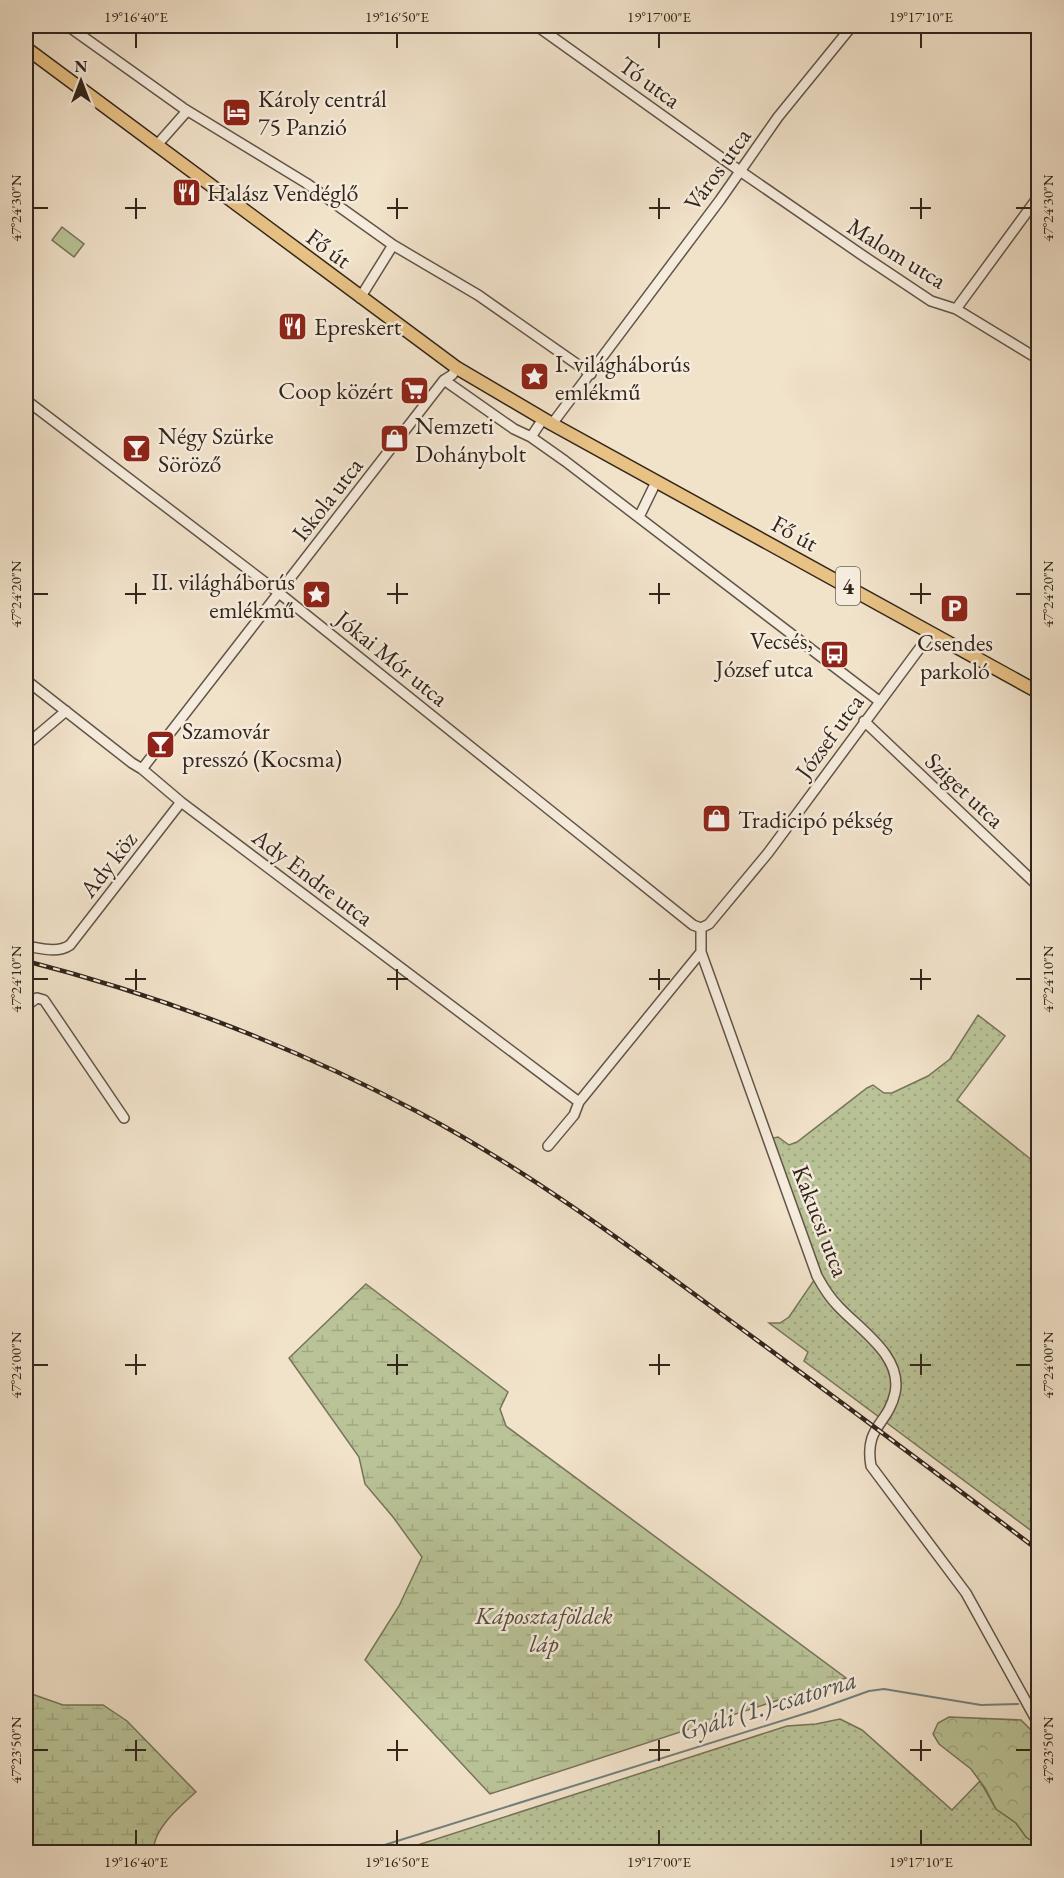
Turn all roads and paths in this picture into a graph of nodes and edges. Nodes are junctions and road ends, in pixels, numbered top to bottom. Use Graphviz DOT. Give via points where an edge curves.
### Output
graph roads {
  1 [pos="68,26"];
  2 [pos="537,26"];
  3 [pos="852,26"];
  4 [pos="26,48"];
  5 [pos="187,111"];
  6 [pos="157,145"];
  7 [pos="740,171"];
  8 [pos="1038,197"];
  9 [pos="393,245"];
  10 [pos="360,298"];
  11 [pos="956,309"];
  12 [pos="1038,359"];
  13 [pos="457,368"];
  14 [pos="591,374"];
  15 [pos="444,380"];
  16 [pos="26,400"];
  17 [pos="548,422"];
  18 [pos="531,437"];
  19 [pos="656,482"];
  20 [pos="639,517"];
  21 [pos="279,593"];
  22 [pos="931,633"];
  23 [pos="26,680"];
  24 [pos="1038,692"];
  25 [pos="879,701"];
  26 [pos="66,711"];
  27 [pos="864,721"];
  28 [pos="26,745"];
  29 [pos="142,769"];
  30 [pos="181,802"];
  31 [pos="1038,886"];
  32 [pos="701,928"];
  33 [pos="26,946"];
  34 [pos="701,952"];
  35 [pos="26,1006"];
  36 [pos="579,1102"];
  37 [pos="124,1118"];
  38 [pos="548,1146"];
  39 [pos="1037,1720"];
  1 -- 5 [label="street, Fő út"];
  2 -- 7 [label="street, Tó utca"];
  3 -- 7 [label="street, Város utca"];
  4 -- 6 [label="main road, Fő út / 4"];
  5 -- 6 [label="street"];
  5 -- 9 [label="street, Fő út" via="306,183"];
  6 -- 10 [label="main road, Fő út / 4"];
  7 -- 11 [label="street, Malom utca" via="931,301"];
  7 -- 14 [label="street, Város utca"];
  8 -- 11 [label="street"];
  9 -- 10 [label="street, Fő út"];
  9 -- 14 [label="street, Fő út" via="478,295"];
  10 -- 13 [label="main road, Fő út / 4"];
  11 -- 12 [label="street, Malom utca"];
  13 -- 15 [label="street, Iskola utca"];
  13 -- 17 [label="main road, Fő út / 4"];
  14 -- 17 [label="street, Város utca"];
  15 -- 18 [label="street"];
  15 -- 21 [label="street, Iskola utca"];
  16 -- 21 [label="street, Jókai Mór utca"];
  17 -- 18 [label="street"];
  17 -- 19 [label="main road, Fő út / 4"];
  18 -- 20 [label="street"];
  19 -- 20 [label="street"];
  19 -- 22 [label="main road, Fő út / 4"];
  20 -- 25 [label="street"];
  21 -- 29 [label="street, Iskola utca"];
  21 -- 32 [label="street, Jókai Mór utca"];
  22 -- 24 [label="main road, Fő út / 4"];
  22 -- 25 [label="street, József utca"];
  23 -- 26 [label="street, Ady Endre utca"];
  25 -- 27 [label="street, József utca"];
  26 -- 28 [label="street"];
  26 -- 29 [label="street, Ady Endre utca"];
  27 -- 31 [label="street, Sziget utca"];
  27 -- 32 [label="street, József utca" via="768,853 710,924"];
  29 -- 30 [label="street, Ady Endre utca"];
  30 -- 33 [label="street, Ady köz" via="70,945 57,950"];
  30 -- 36 [label="street, Ady Endre utca"];
  32 -- 34 [label="street"];
  34 -- 36 [label="street"];
  34 -- 39 [label="street, Kakucsi utca" via="817,1276 832,1300 880,1348 894,1375 892,1401 870,1438 871,1466 966,1593"];
  35 -- 37 [label="street" via="37,998 44,1000"];
  36 -- 38 [label="street"];
}
